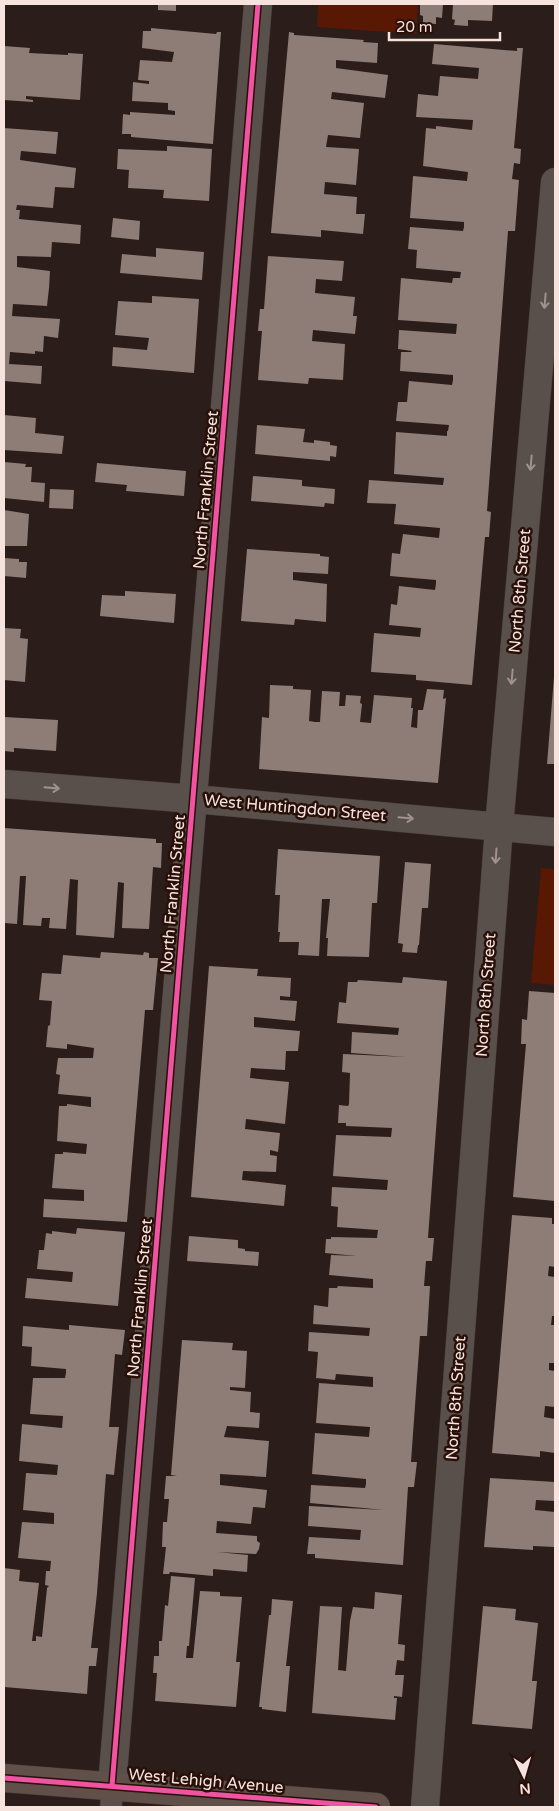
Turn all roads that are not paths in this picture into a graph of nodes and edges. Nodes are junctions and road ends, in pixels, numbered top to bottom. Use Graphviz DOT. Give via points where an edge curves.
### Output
graph roads {
  1 [pos="258,4"];
  2 [pos="555,196"];
  3 [pos="4,784"];
  4 [pos="194,799"];
  5 [pos="499,827"];
  6 [pos="555,832"];
  7 [pos="4,1778"];
  8 [pos="111,1797"];
  9 [pos="376,1807"];
  10 [pos="425,1807"];
  1 -- 4 [label="street, North Franklin Street"];
  2 -- 5 [label="street, North 8th Street, one-way"];
  3 -- 4 [label="street, West Huntingdon Street, one-way"];
  4 -- 5 [label="street, West Huntingdon Street, one-way"];
  4 -- 8 [label="street, North Franklin Street"];
  5 -- 6 [label="street, West Huntingdon Street"];
  5 -- 10 [label="street, North 8th Street, one-way"];
  7 -- 8 [label="main road, West Lehigh Avenue"];
  8 -- 9 [label="main road, West Lehigh Avenue"];
}
